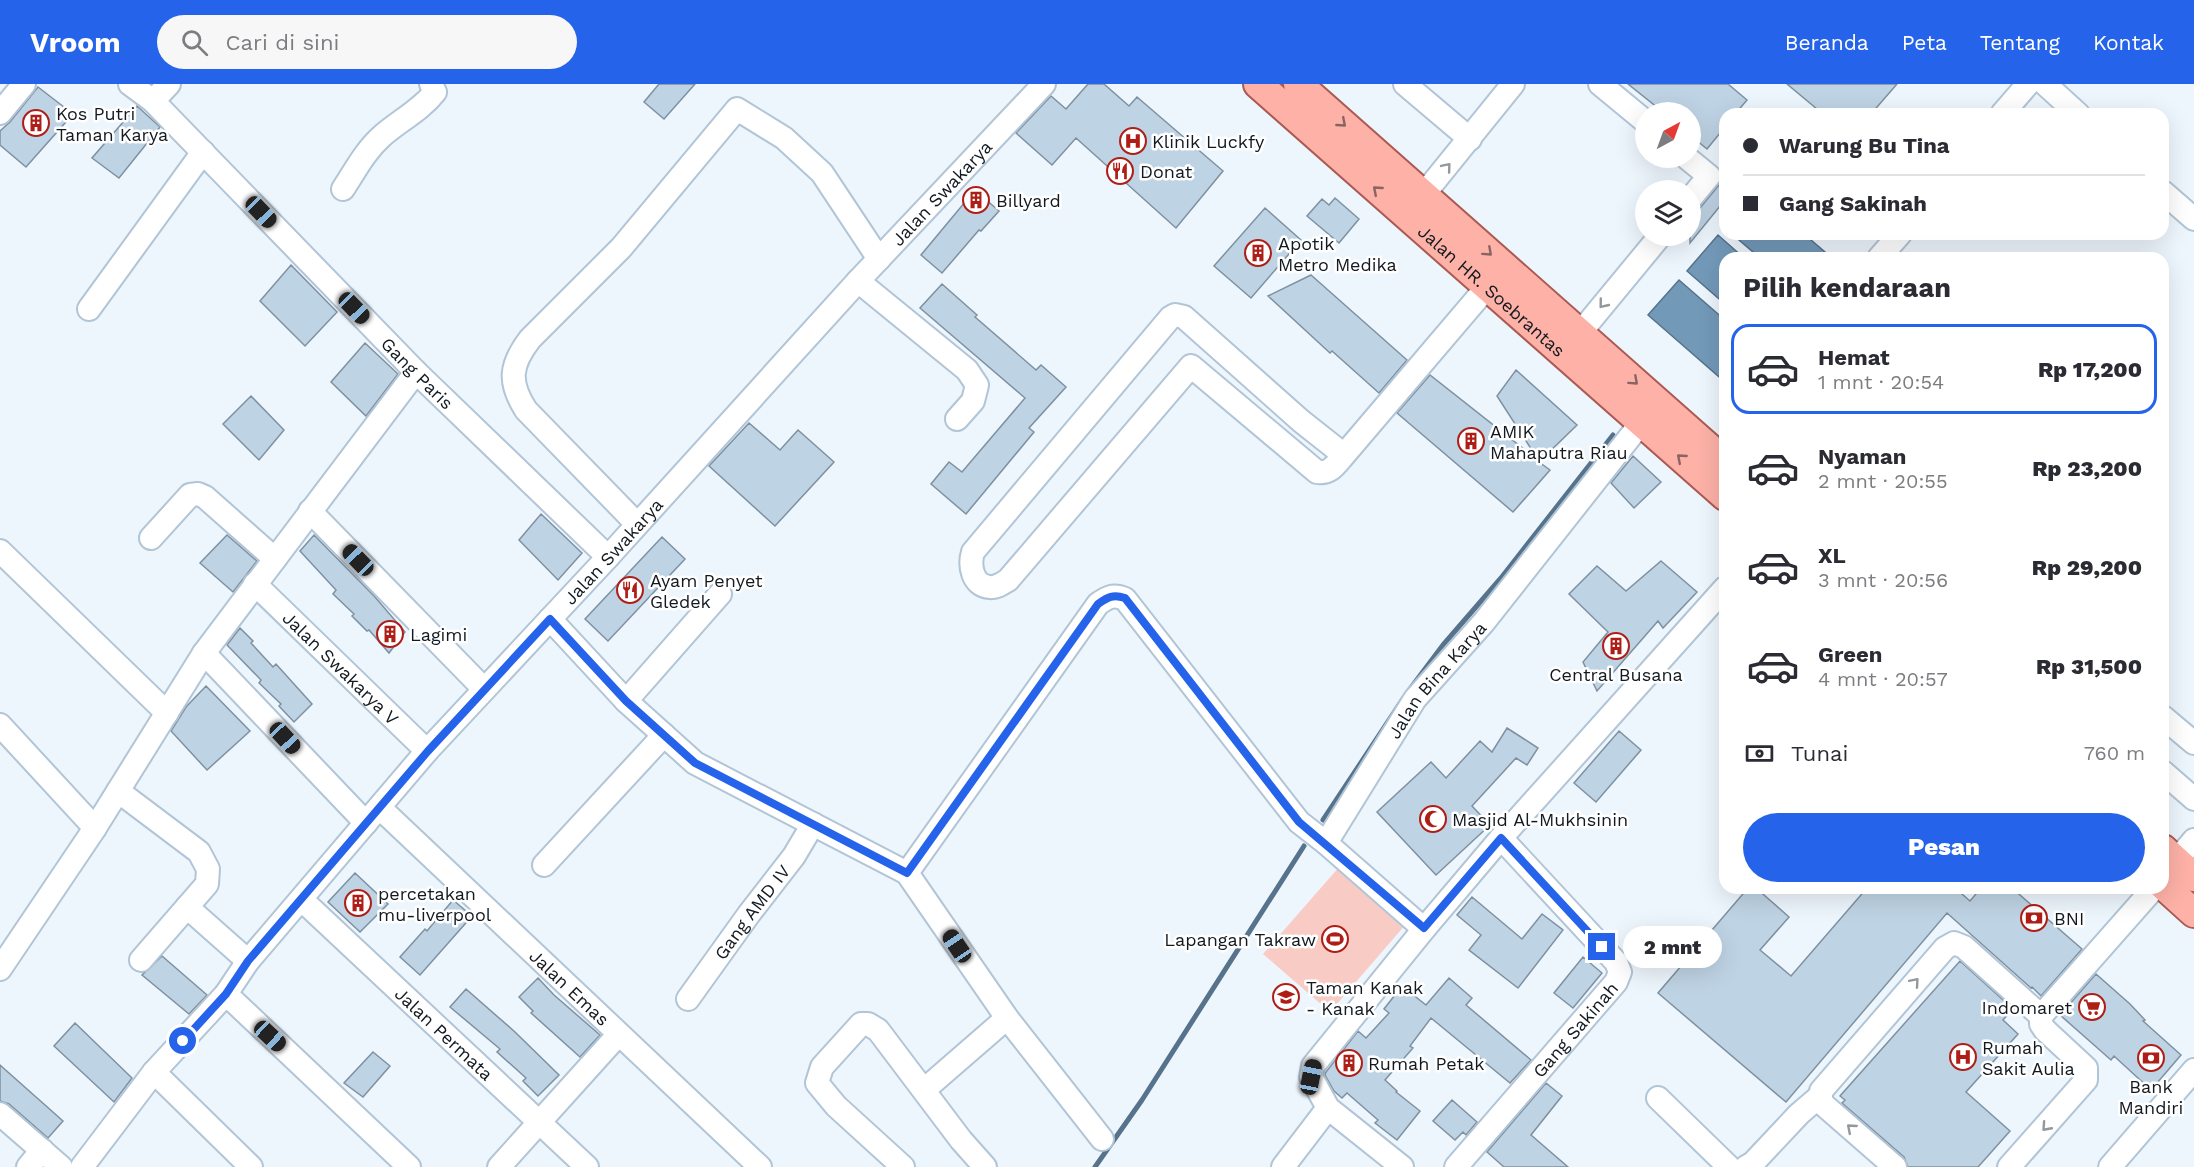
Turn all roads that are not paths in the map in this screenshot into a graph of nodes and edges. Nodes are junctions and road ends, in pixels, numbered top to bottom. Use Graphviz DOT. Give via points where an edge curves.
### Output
graph roads {
  1 [pos="24,84"];
  2 [pos="130,84"];
  3 [pos="169,84"];
  4 [pos="431,84"];
  5 [pos="1044,84"];
  6 [pos="1258,84"];
  7 [pos="1298,84"];
  8 [pos="1405,84"];
  9 [pos="1513,84"];
  10 [pos="1600,84"];
  11 [pos="2028,84"];
  12 [pos="2045,84"];
  13 [pos="153,101"];
  14 [pos="2007,108"];
  15 [pos="2071,108"];
  16 [pos="0,113"];
  17 [pos="1635,113"];
  18 [pos="1470,140"];
  19 [pos="203,152"];
  20 [pos="1699,168"];
  21 [pos="1701,186"];
  22 [pos="343,189"];
  23 [pos="2169,197"];
  24 [pos="1415,205"];
  25 [pos="2194,219"];
  26 [pos="1895,240"];
  27 [pos="1652,246"];
  28 [pos="1884,252"];
  29 [pos="879,259"];
  30 [pos="858,281"];
  31 [pos="1487,287"];
  32 [pos="89,309"];
  33 [pos="1580,333"];
  34 [pos="1211,341"];
  35 [pos="1191,366"];
  36 [pos="416,372"];
  37 [pos="957,419"];
  38 [pos="1641,423"];
  39 [pos="1719,449"];
  40 [pos="1344,455"];
  41 [pos="1719,491"];
  42 [pos="310,511"];
  43 [pos="638,524"];
  44 [pos="151,538"];
  45 [pos="0,551"];
  46 [pos="608,557"];
  47 [pos="275,559"];
  48 [pos="255,584"];
  49 [pos="720,594"];
  50 [pos="1719,595"];
  51 [pos="550,619"];
  52 [pos="204,653"];
  53 [pos="484,689"];
  54 [pos="626,701"];
  55 [pos="167,713"];
  56 [pos="2169,722"];
  57 [pos="3,734"];
  58 [pos="664,735"];
  59 [pos="2194,743"];
  60 [pos="428,751"];
  61 [pos="2169,777"];
  62 [pos="118,791"];
  63 [pos="2194,799"];
  64 [pos="373,815"];
  65 [pos="813,824"];
  66 [pos="95,828"];
  67 [pos="1501,838"];
  68 [pos="1326,843"];
  69 [pos="2178,862"];
  70 [pos="544,865"];
  71 [pos="907,873"];
  72 [pos="2149,894"];
  73 [pos="302,900"];
  74 [pos="187,907"];
  75 [pos="2194,913"];
  76 [pos="1424,928"];
  77 [pos="141,960"];
  78 [pos="248,961"];
  79 [pos="0,969"];
  80 [pos="226,994"];
  81 [pos="688,999"];
  82 [pos="2041,1016"];
  83 [pos="1007,1018"];
  84 [pos="618,1035"];
  85 [pos="2194,1070"];
  86 [pos="154,1072"];
  87 [pos="924,1090"];
  88 [pos="1820,1096"];
  89 [pos="1658,1098"];
  90 [pos="1328,1108"];
  91 [pos="0,1114"];
  92 [pos="538,1122"];
  93 [pos="1102,1139"];
  94 [pos="35,1159"];
  95 [pos="89,1164"];
  96 [pos="61,1167"];
  97 [pos="251,1167"];
  98 [pos="409,1167"];
  99 [pos="499,1167"];
  100 [pos="587,1167"];
  101 [pos="760,1167"];
  102 [pos="903,1167"];
  103 [pos="985,1167"];
  104 [pos="1282,1167"];
  105 [pos="1402,1167"];
  106 [pos="1456,1167"];
  107 [pos="1729,1167"];
  108 [pos="1746,1167"];
  109 [pos="1895,1167"];
  110 [pos="2009,1167"];
  111 [pos="2110,1167"];
  1 -- 16 [label="street"];
  2 -- 13 [label="street, Gang Paris"];
  3 -- 13 [label="street"];
  4 -- 22 [label="street" via="435,92 429,100 374,144"];
  5 -- 29 [label="street, Jalan Swakarya"];
  24 -- 6 [label="main road, Jalan HR. Soebrantas, one-way"];
  7 -- 24 [label="main road, Jalan HR. Soebrantas, one-way"];
  8 -- 18 [label="street"];
  9 -- 18 [label="street"];
  10 -- 17 [label="street"];
  11 -- 14 [label="street"];
  12 -- 15 [label="street"];
  13 -- 19 [label="street, Gang Paris"];
  24 -- 18 [label="street, one-way"];
  19 -- 32 [label="street"];
  19 -- 36 [label="street, Gang Paris"];
  20 -- 21 [label="street" via="1709,176"];
  23 -- 25 [label="street"];
  24 -- 31 [label="main road, Jalan HR. Soebrantas"];
  24 -- 33 [label="main road, Jalan HR. Soebrantas, one-way"];
  26 -- 28 [label="street"];
  27 -- 33 [label="street, one-way"];
  29 -- 30 [label="street, Jalan Swakarya"];
  29 -- 43 [label="street" via="822,173 784,138 737,109 621,248 530,339 514,364 514,383 526,410"];
  30 -- 37 [label="street" via="967,370 977,385 973,401"];
  30 -- 43 [label="street, Jalan Swakarya"];
  31 -- 38 [label="main road, Jalan HR. Soebrantas"];
  31 -- 40 [label="street"];
  33 -- 39 [label="main road, Jalan HR. Soebrantas, one-way"];
  34 -- 35 [label="street"];
  34 -- 35 [label="street" via="1184,317 1170,318 973,552 970,563 980,584 989,588 1008,580"];
  34 -- 40 [label="street"];
  35 -- 40 [label="street" via="1317,472 1331,470"];
  36 -- 42 [label="street"];
  36 -- 46 [label="street, Gang Paris"];
  41 -- 38 [label="main road, Jalan HR. Soebrantas, one-way"];
  38 -- 68 [label="street, Jalan Bina Karya" via="1484,622 1415,699"];
  42 -- 47 [label="street"];
  42 -- 53 [label="street"];
  43 -- 46 [label="street, Jalan Swakarya"];
  44 -- 47 [label="street" via="190,495 198,494"];
  45 -- 55 [label="street"];
  46 -- 51 [label="street, Jalan Swakarya"];
  47 -- 48 [label="street"];
  48 -- 52 [label="street"];
  48 -- 60 [label="street, Jalan Swakarya V"];
  49 -- 54 [label="street"];
  50 -- 67 [label="street"];
  51 -- 53 [label="street, Jalan Swakarya"];
  51 -- 54 [label="street"];
  52 -- 55 [label="street"];
  52 -- 64 [label="street, Jalan Emas"];
  53 -- 60 [label="street, Jalan Swakarya"];
  54 -- 58 [label="street"];
  55 -- 62 [label="street"];
  56 -- 59 [label="street"];
  57 -- 66 [label="street"];
  58 -- 65 [label="street" via="695,763"];
  58 -- 70 [label="street"];
  60 -- 64 [label="street, Jalan Swakarya"];
  61 -- 63 [label="street"];
  62 -- 66 [label="street"];
  62 -- 74 [label="street" via="199,852 208,869 207,884"];
  64 -- 73 [label="street, Jalan Swakarya"];
  64 -- 84 [label="street, Jalan Emas"];
  65 -- 71 [label="street"];
  65 -- 81 [label="street, Gang AMD IV" via="794,856"];
  66 -- 79 [label="street"];
  67 -- 76 [label="street"];
  67 -- 106 [label="street, Gang Sakinah" via="1616,962 1620,972 1616,982"];
  68 -- 71 [label="street" via="1299,822 1125,598 1117,595 1098,604"];
  68 -- 76 [label="street"];
  69 -- 75 [label="main road"];
  71 -- 83 [label="street"];
  72 -- 82 [label="street"];
  73 -- 78 [label="street, Jalan Swakarya"];
  73 -- 92 [label="street, Jalan Permata"];
  74 -- 77 [label="street"];
  74 -- 78 [label="street"];
  76 -- 90 [label="street" via="1314,1066 1311,1077"];
  78 -- 80 [label="street, Jalan Swakarya"];
  80 -- 86 [label="street, Jalan Swakarya"];
  80 -- 98 [label="street"];
  88 -- 82 [label="street, one-way" via="1823,1086 1954,943 1964,947"];
  82 -- 110 [label="street, one-way" via="2045,1030 2086,1068 2087,1074 2083,1086"];
  83 -- 87 [label="street"];
  83 -- 93 [label="street"];
  84 -- 92 [label="street"];
  84 -- 101 [label="street, Jalan Emas"];
  85 -- 111 [label="street"];
  86 -- 95 [label="street, Jalan Swakarya"];
  86 -- 97 [label="street"];
  87 -- 102 [label="street" via="878,1030 868,1024 855,1029 822,1067 817,1083"];
  87 -- 103 [label="street"];
  88 -- 108 [label="street"];
  109 -- 88 [label="street, one-way" via="1825,1106"];
  89 -- 107 [label="street"];
  90 -- 104 [label="street"];
  90 -- 105 [label="street"];
  91 -- 94 [label="street"];
  92 -- 99 [label="street"];
  92 -- 100 [label="street, Jalan Permata"];
  94 -- 96 [label="street"];
}
